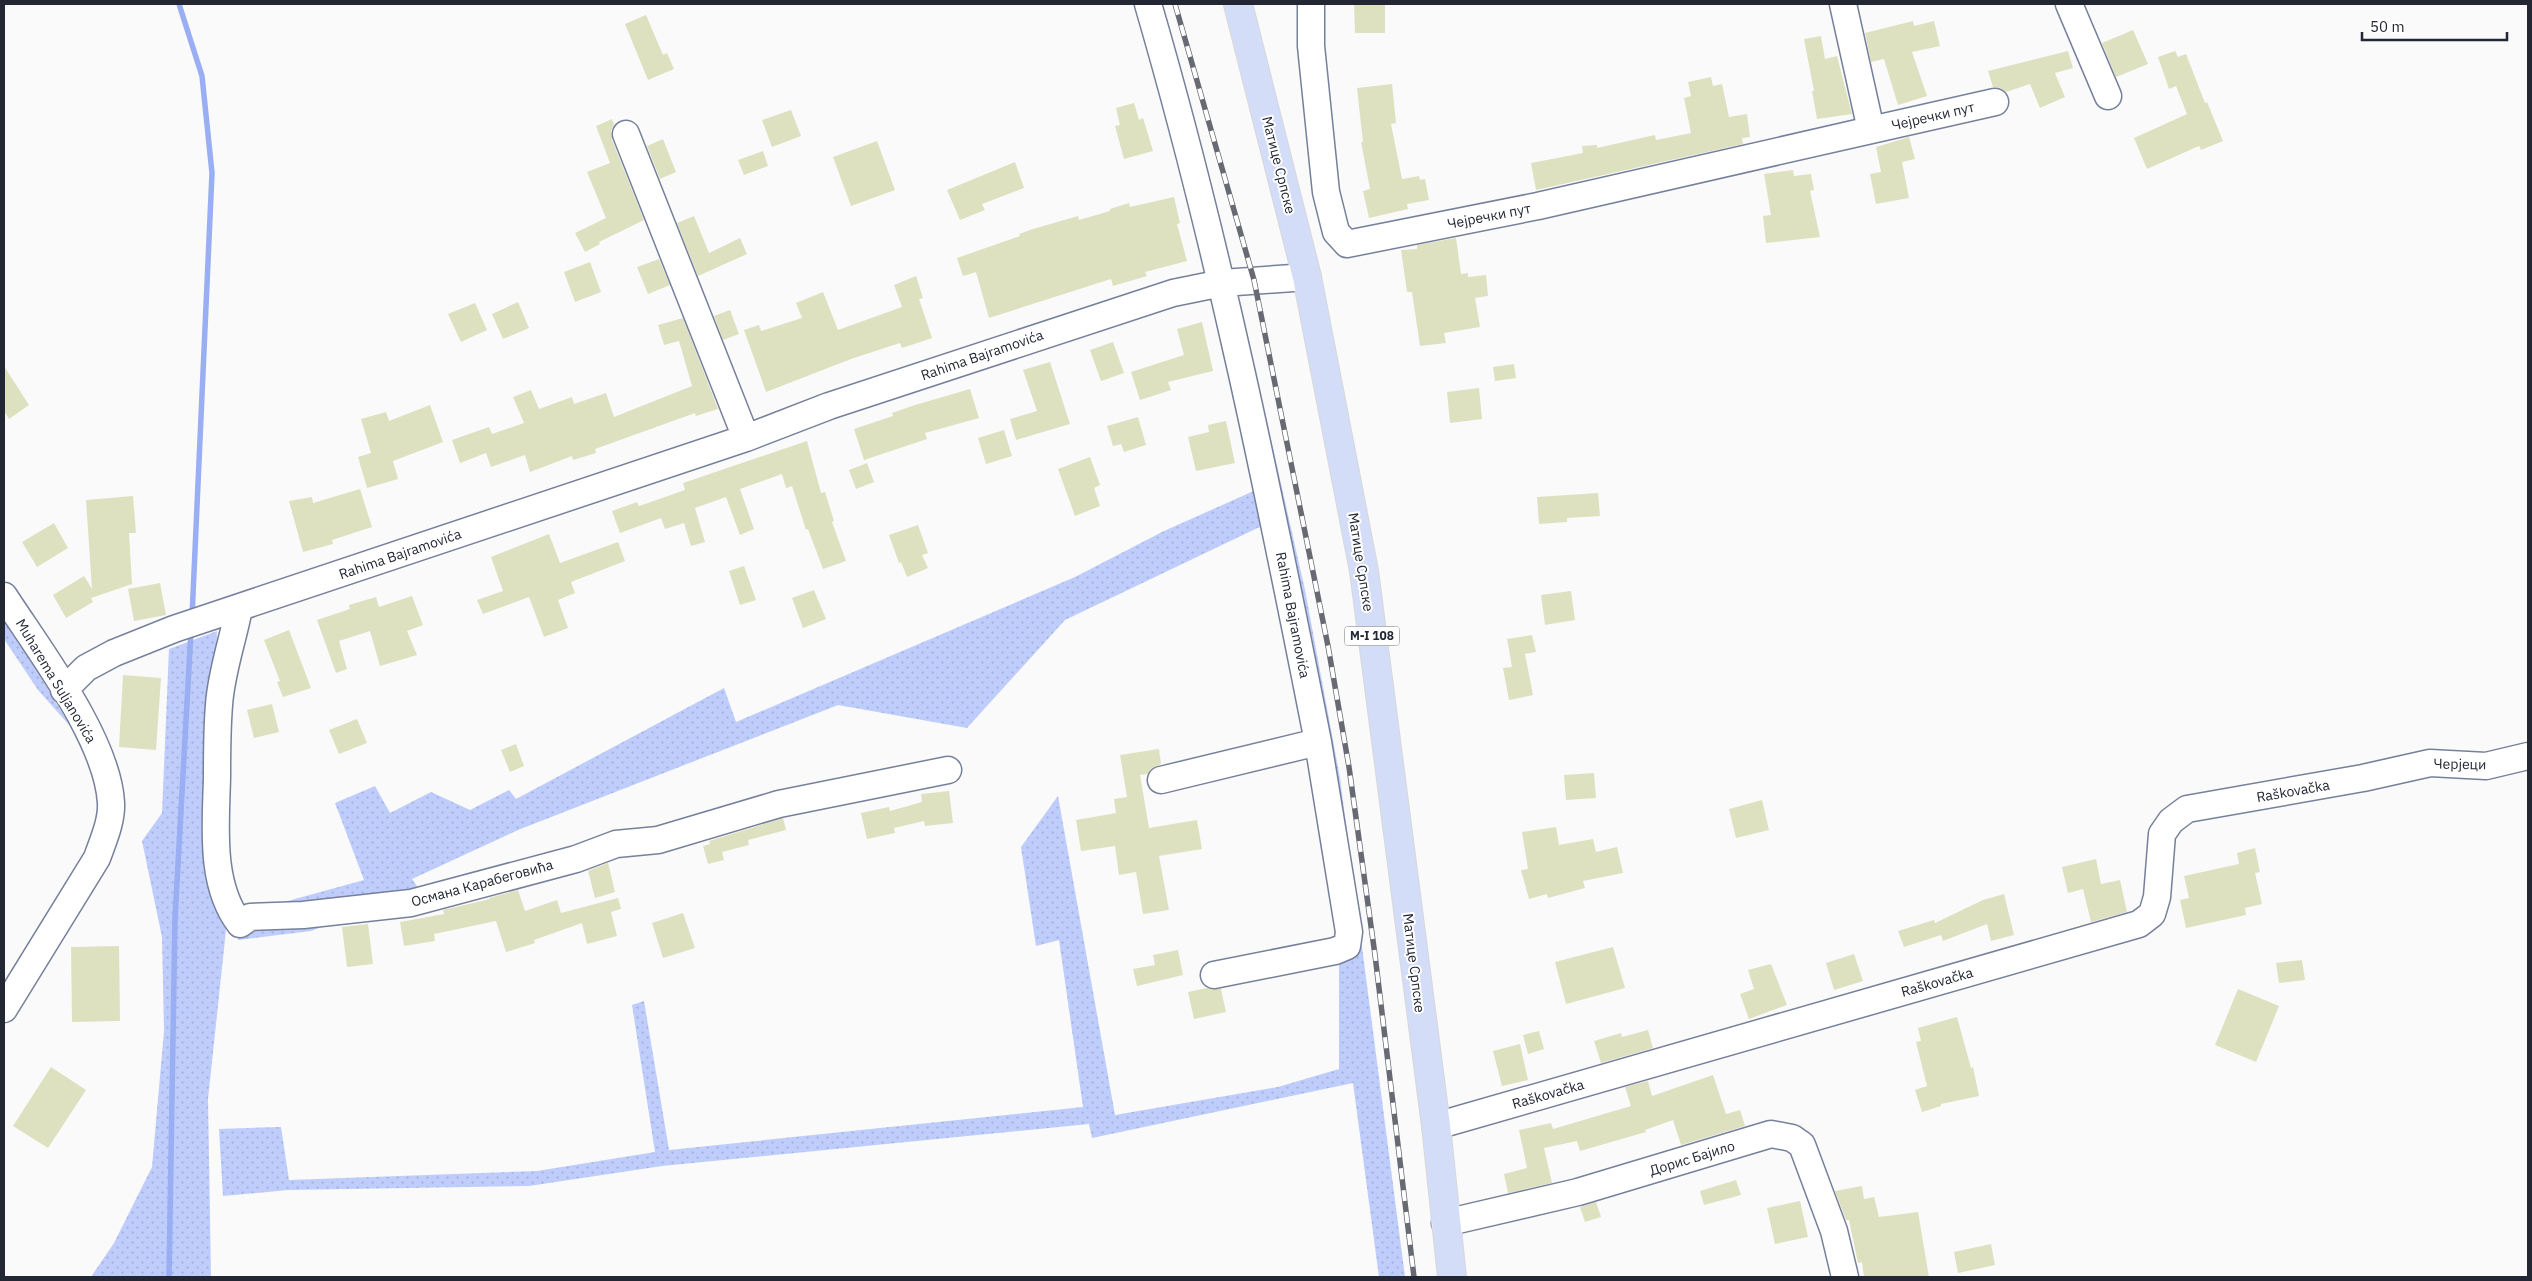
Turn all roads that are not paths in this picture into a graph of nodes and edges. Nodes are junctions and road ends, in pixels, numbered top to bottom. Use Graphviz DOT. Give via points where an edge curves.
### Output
graph roads {
  1 [pos="1148,4"];
  2 [pos="1238,4"];
  3 [pos="1311,4"];
  4 [pos="1843,4"];
  5 [pos="2069,4"];
  6 [pos="2108,96"];
  7 [pos="1995,102"];
  8 [pos="1871,130"];
  9 [pos="626,134"];
  10 [pos="1307,277"];
  11 [pos="1222,283"];
  12 [pos="746,438"];
  13 [pos="4,596"];
  14 [pos="239,608"];
  15 [pos="64,690"];
  16 [pos="1318,742"];
  17 [pos="2528,756"];
  18 [pos="948,770"];
  19 [pos="2363,778"];
  20 [pos="1161,780"];
  21 [pos="1214,975"];
  22 [pos="4,1009"];
  23 [pos="1436,1126"];
  24 [pos="1445,1223"];
  25 [pos="1452,1277"];
  26 [pos="1845,1277"];
  1 -- 11 [label="street, Rahima Bajramovića"];
  2 -- 10 [label="main road, Матице Српске / M-I 108"];
  3 -- 8 [label="street, Чејречки пут" via="1311,46 1326,192 1336,232 1348,244 1538,206"];
  4 -- 8 [label="street"];
  5 -- 6 [label="street"];
  7 -- 8 [label="street, Чејречки пут"];
  9 -- 12 [label="street"];
  10 -- 11 [label="street, Rahima Bajramovića"];
  10 -- 23 [label="main road, Матице Српске / M-I 108" via="1364,571"];
  11 -- 12 [label="street, Rahima Bajramovića" via="1173,293 1058,329 829,406"];
  11 -- 16 [label="street, Rahima Bajramovića" via="1253,417"];
  12 -- 14 [label="street, Rahima Bajramovića"];
  13 -- 15 [label="street, Muharema Suljanovića"];
  14 -- 15 [label="street, Rahima Bajramovića" via="114,653 86,668"];
  14 -- 18 [label="street, Османа Карабеговића" via="219,703 216,834 225,899 240,924 250,917 303,915 410,903 576,859 616,844 658,840 779,804"];
  15 -- 22 [label="street, Muharema Suljanovića" via="105,767 111,805 97,858"];
  16 -- 20 [label="street"];
  16 -- 21 [label="street, Rahima Bajramovića" via="1348,932 1347,946"];
  17 -- 19 [label="street, Черјеци" via="2486,766 2430,763"];
  19 -- 23 [label="street, Raškovačka" via="2187,809 2171,821 2162,834 2157,897 2152,914 2139,924"];
  23 -- 24 [label="main road, Матице Српске / M-I 108"];
  24 -- 25 [label="main road, Матице Српске / M-I 108"];
  24 -- 26 [label="street, Дорис Бајило" via="1578,1192 1771,1134 1792,1138 1802,1145 1834,1231"];
}
